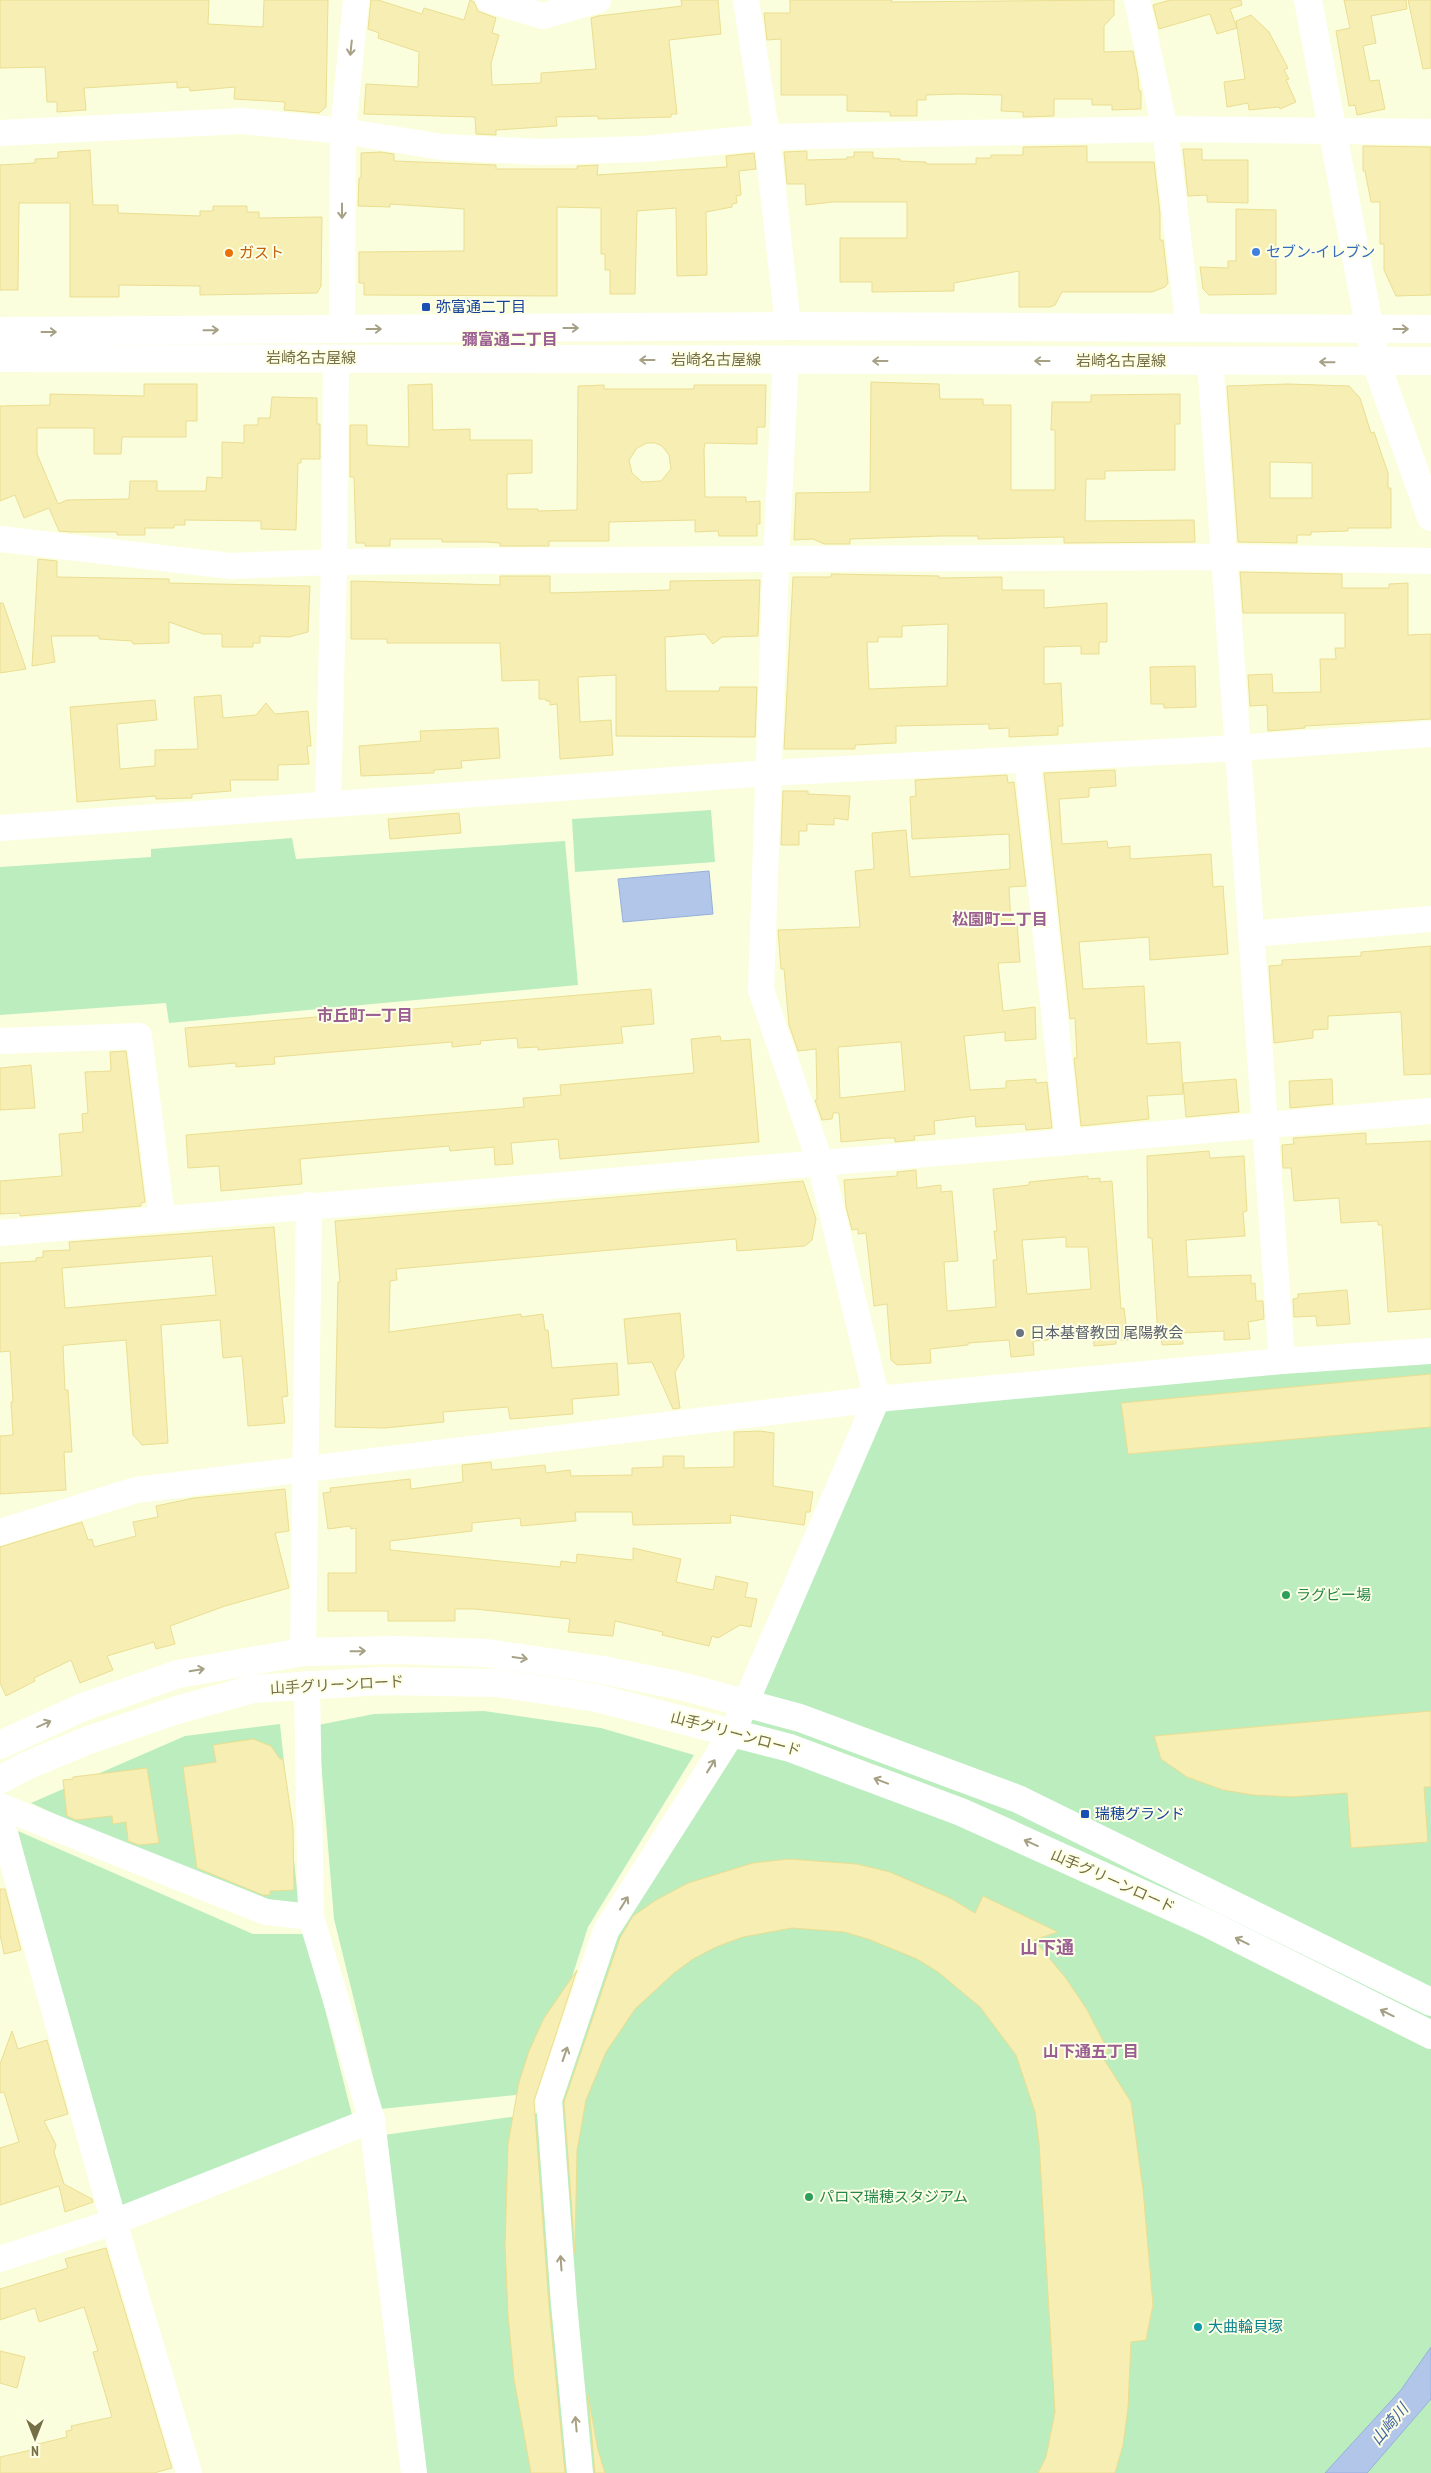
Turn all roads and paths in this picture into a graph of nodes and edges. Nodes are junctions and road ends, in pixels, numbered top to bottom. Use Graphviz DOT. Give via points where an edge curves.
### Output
graph roads {
  1 [pos="356,0"];
  2 [pos="489,0"];
  3 [pos="598,0"];
  4 [pos="746,0"];
  5 [pos="1137,0"];
  6 [pos="1308,0"];
  7 [pos="1165,129"];
  8 [pos="1333,130"];
  9 [pos="343,131"];
  10 [pos="1431,132"];
  11 [pos="0,133"];
  12 [pos="767,137"];
  13 [pos="788,326"];
  14 [pos="342,329"];
  15 [pos="1189,329"];
  16 [pos="1370,329"];
  17 [pos="1431,329"];
  18 [pos="0,331"];
  19 [pos="0,358"];
  20 [pos="336,358"];
  21 [pos="786,360"];
  22 [pos="1210,361"];
  23 [pos="1431,361"];
  24 [pos="1376,363"];
  25 [pos="1431,517"];
  26 [pos="0,539"];
  27 [pos="1224,557"];
  28 [pos="776,559"];
  29 [pos="1431,561"];
  30 [pos="334,562"];
  31 [pos="1431,734"];
  32 [pos="1238,748"];
  33 [pos="1027,759"];
  34 [pos="769,772"];
  35 [pos="328,804"];
  36 [pos="0,828"];
  37 [pos="1431,919"];
  38 [pos="1251,934"];
  39 [pos="0,1041"];
  40 [pos="1431,1111"];
  41 [pos="1264,1125"];
  42 [pos="1068,1141"];
  43 [pos="820,1162"];
  44 [pos="309,1205"];
  45 [pos="162,1218"];
  46 [pos="0,1233"];
  47 [pos="1431,1351"];
  48 [pos="1282,1361"];
  49 [pos="877,1399"];
  50 [pos="304,1469"];
  51 [pos="0,1532"];
  52 [pos="303,1652"];
  53 [pos="307,1684"];
  54 [pos="746,1702"];
  55 [pos="732,1732"];
  56 [pos="0,1745"];
  57 [pos="0,1780"];
  58 [pos="0,1806"];
  59 [pos="0,1816"];
  60 [pos="311,1917"];
  61 [pos="1431,2002"];
  62 [pos="1431,2035"];
  63 [pos="372,2120"];
  64 [pos="114,2222"];
  65 [pos="0,2259"];
  66 [pos="189,2473"];
  67 [pos="414,2473"];
  68 [pos="580,2473"];
  1 -- 9 [label="street, one-way"];
  2 -- 3 [label="street" via="544,16"];
  4 -- 12 [label="street"];
  5 -- 7 [label="street"];
  6 -- 8 [label="street"];
  7 -- 8 [label="street"];
  7 -- 12 [label="street"];
  7 -- 15 [label="street"];
  8 -- 10 [label="street"];
  8 -- 16 [label="street"];
  9 -- 11 [label="street" via="242,121"];
  9 -- 12 [label="street" via="442,147 541,152 644,149"];
  9 -- 14 [label="street, one-way"];
  12 -- 13 [label="street"];
  14 -- 13 [label="street, 岩崎名古屋線, one-way"];
  13 -- 15 [label="street, 岩崎名古屋線"];
  18 -- 14 [label="street, 岩崎名古屋線, one-way"];
  15 -- 16 [label="street, 岩崎名古屋線"];
  16 -- 17 [label="street, 岩崎名古屋線, one-way"];
  16 -- 24 [label="street"];
  19 -- 20 [label="street, 岩崎名古屋線"];
  21 -- 20 [label="street, 岩崎名古屋線, one-way"];
  20 -- 30 [label="street"];
  22 -- 21 [label="street, 岩崎名古屋線, one-way"];
  21 -- 28 [label="street"];
  24 -- 22 [label="street, 岩崎名古屋線, one-way"];
  22 -- 27 [label="street"];
  23 -- 24 [label="street, 岩崎名古屋線"];
  24 -- 25 [label="street"];
  26 -- 30 [label="street" via="230,566"];
  27 -- 28 [label="street"];
  27 -- 29 [label="street"];
  27 -- 32 [label="street"];
  28 -- 30 [label="street"];
  28 -- 34 [label="street"];
  30 -- 35 [label="street"];
  31 -- 32 [label="street"];
  32 -- 33 [label="street"];
  32 -- 38 [label="street"];
  33 -- 34 [label="street"];
  33 -- 42 [label="street"];
  34 -- 35 [label="street"];
  34 -- 43 [label="street" via="762,990"];
  35 -- 36 [label="street"];
  37 -- 38 [label="street"];
  38 -- 41 [label="street"];
  39 -- 45 [label="street" via="139,1036"];
  40 -- 41 [label="street"];
  41 -- 42 [label="street"];
  41 -- 48 [label="street"];
  42 -- 43 [label="street"];
  43 -- 44 [label="street"];
  43 -- 49 [label="street"];
  44 -- 45 [label="street"];
  44 -- 50 [label="street"];
  45 -- 46 [label="street"];
  47 -- 48 [label="street"];
  48 -- 49 [label="street"];
  49 -- 50 [label="street"];
  49 -- 54 [label="street"];
  50 -- 51 [label="street" via="136,1490"];
  50 -- 52 [label="street"];
  52 -- 54 [label="street, 山手グリーンロード, one-way" via="397,1650 486,1653 603,1670"];
  56 -- 52 [label="street, 山手グリーンロード, one-way" via="83,1707 178,1674"];
  53 -- 55 [label="street, 山手グリーンロード" via="380,1681 497,1683 597,1698"];
  53 -- 57 [label="street, 山手グリーンロード" via="253,1690 177,1710 86,1741"];
  53 -- 60 [label="street"];
  54 -- 55 [label="street"];
  54 -- 61 [label="street, 山手グリーンロード" via="800,1718 1018,1799"];
  62 -- 55 [label="street, 山手グリーンロード, one-way" via="1207,1924 961,1812 790,1748"];
  68 -- 55 [label="street, one-way" via="549,2100 606,1931"];
  58 -- 60 [label="street" via="266,1912"];
  59 -- 64 [label="street"];
  60 -- 63 [label="street"];
  63 -- 64 [label="street"];
  63 -- 67 [label="street"];
  64 -- 65 [label="street"];
  64 -- 66 [label="street"];
}
